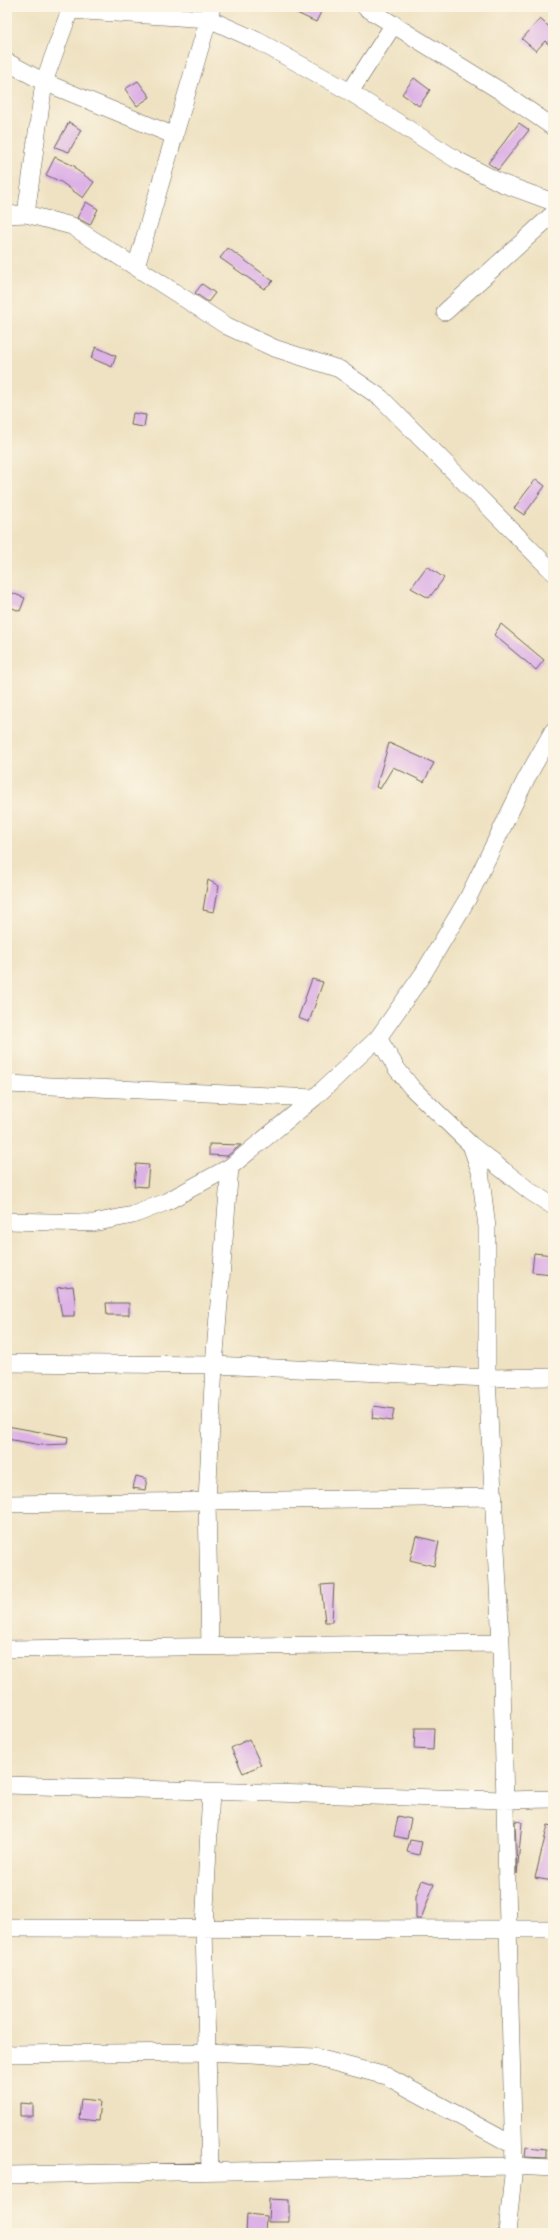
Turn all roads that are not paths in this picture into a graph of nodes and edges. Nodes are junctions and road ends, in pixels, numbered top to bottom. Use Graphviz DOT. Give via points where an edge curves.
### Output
graph roads {
  1 [pos="365,7"];
  2 [pos="70,8"];
  3 [pos="210,13"];
  4 [pos="394,24"];
  5 [pos="7,62"];
  6 [pos="44,82"];
  7 [pos="350,92"];
  8 [pos="553,126"];
  9 [pos="175,136"];
  10 [pos="553,202"];
  11 [pos="26,214"];
  12 [pos="553,214"];
  13 [pos="7,215"];
  14 [pos="136,267"];
  15 [pos="445,312"];
  16 [pos="553,572"];
  17 [pos="553,731"];
  18 [pos="378,1038"];
  19 [pos="7,1084"];
  20 [pos="314,1098"];
  21 [pos="471,1145"];
  22 [pos="230,1167"];
  23 [pos="553,1206"];
  24 [pos="7,1221"];
  25 [pos="7,1363"];
  26 [pos="214,1365"];
  27 [pos="553,1377"];
  28 [pos="487,1378"];
  29 [pos="494,1498"];
  30 [pos="207,1501"];
  31 [pos="7,1504"];
  32 [pos="501,1644"];
  33 [pos="210,1647"];
  34 [pos="7,1649"];
  35 [pos="7,1785"];
  36 [pos="211,1791"];
  37 [pos="553,1799"];
  38 [pos="504,1800"];
  39 [pos="7,1928"];
  40 [pos="204,1928"];
  41 [pos="507,1928"];
  42 [pos="553,1928"];
  43 [pos="207,2052"];
  44 [pos="7,2054"];
  45 [pos="514,2145"];
  46 [pos="514,2166"];
  47 [pos="553,2168"];
  48 [pos="210,2171"];
  49 [pos="7,2175"];
  50 [pos="507,2233"];
  1 -- 4 [label="street"];
  2 -- 3 [label="street"];
  2 -- 6 [label="street"];
  3 -- 7 [label="street"];
  3 -- 9 [label="street"];
  4 -- 7 [label="street"];
  4 -- 8 [label="street"];
  5 -- 6 [label="street"];
  6 -- 9 [label="street"];
  6 -- 11 [label="street"];
  7 -- 10 [label="street" via="457,160 501,183"];
  9 -- 14 [label="street"];
  11 -- 13 [label="street"];
  11 -- 14 [label="street" via="72,226"];
  12 -- 15 [label="street"];
  14 -- 16 [label="street" via="227,326 274,348 339,369 382,398"];
  17 -- 18 [label="street" via="526,779 468,898 423,974"];
  18 -- 20 [label="street"];
  18 -- 21 [label="street" via="412,1088"];
  19 -- 20 [label="street"];
  20 -- 22 [label="street"];
  21 -- 23 [label="street"];
  21 -- 28 [label="street" via="480,1170 486,1227"];
  22 -- 24 [label="street" via="166,1202 133,1215 94,1222"];
  22 -- 26 [label="street"];
  25 -- 26 [label="street"];
  26 -- 28 [label="street"];
  26 -- 30 [label="street"];
  27 -- 28 [label="street"];
  28 -- 29 [label="street"];
  29 -- 30 [label="street"];
  29 -- 32 [label="street"];
  30 -- 31 [label="street"];
  30 -- 33 [label="street"];
  32 -- 33 [label="street"];
  32 -- 38 [label="street"];
  33 -- 34 [label="street"];
  35 -- 36 [label="street"];
  36 -- 38 [label="street"];
  36 -- 40 [label="street"];
  37 -- 38 [label="street"];
  38 -- 41 [label="street"];
  39 -- 40 [label="street"];
  40 -- 41 [label="street"];
  40 -- 43 [label="street"];
  41 -- 42 [label="street"];
  41 -- 45 [label="street"];
  43 -- 44 [label="street"];
  43 -- 45 [label="street" via="314,2057 386,2076"];
  43 -- 48 [label="street"];
  45 -- 46 [label="street"];
  46 -- 47 [label="street"];
  46 -- 48 [label="street"];
  46 -- 50 [label="street"];
  48 -- 49 [label="street"];
}
